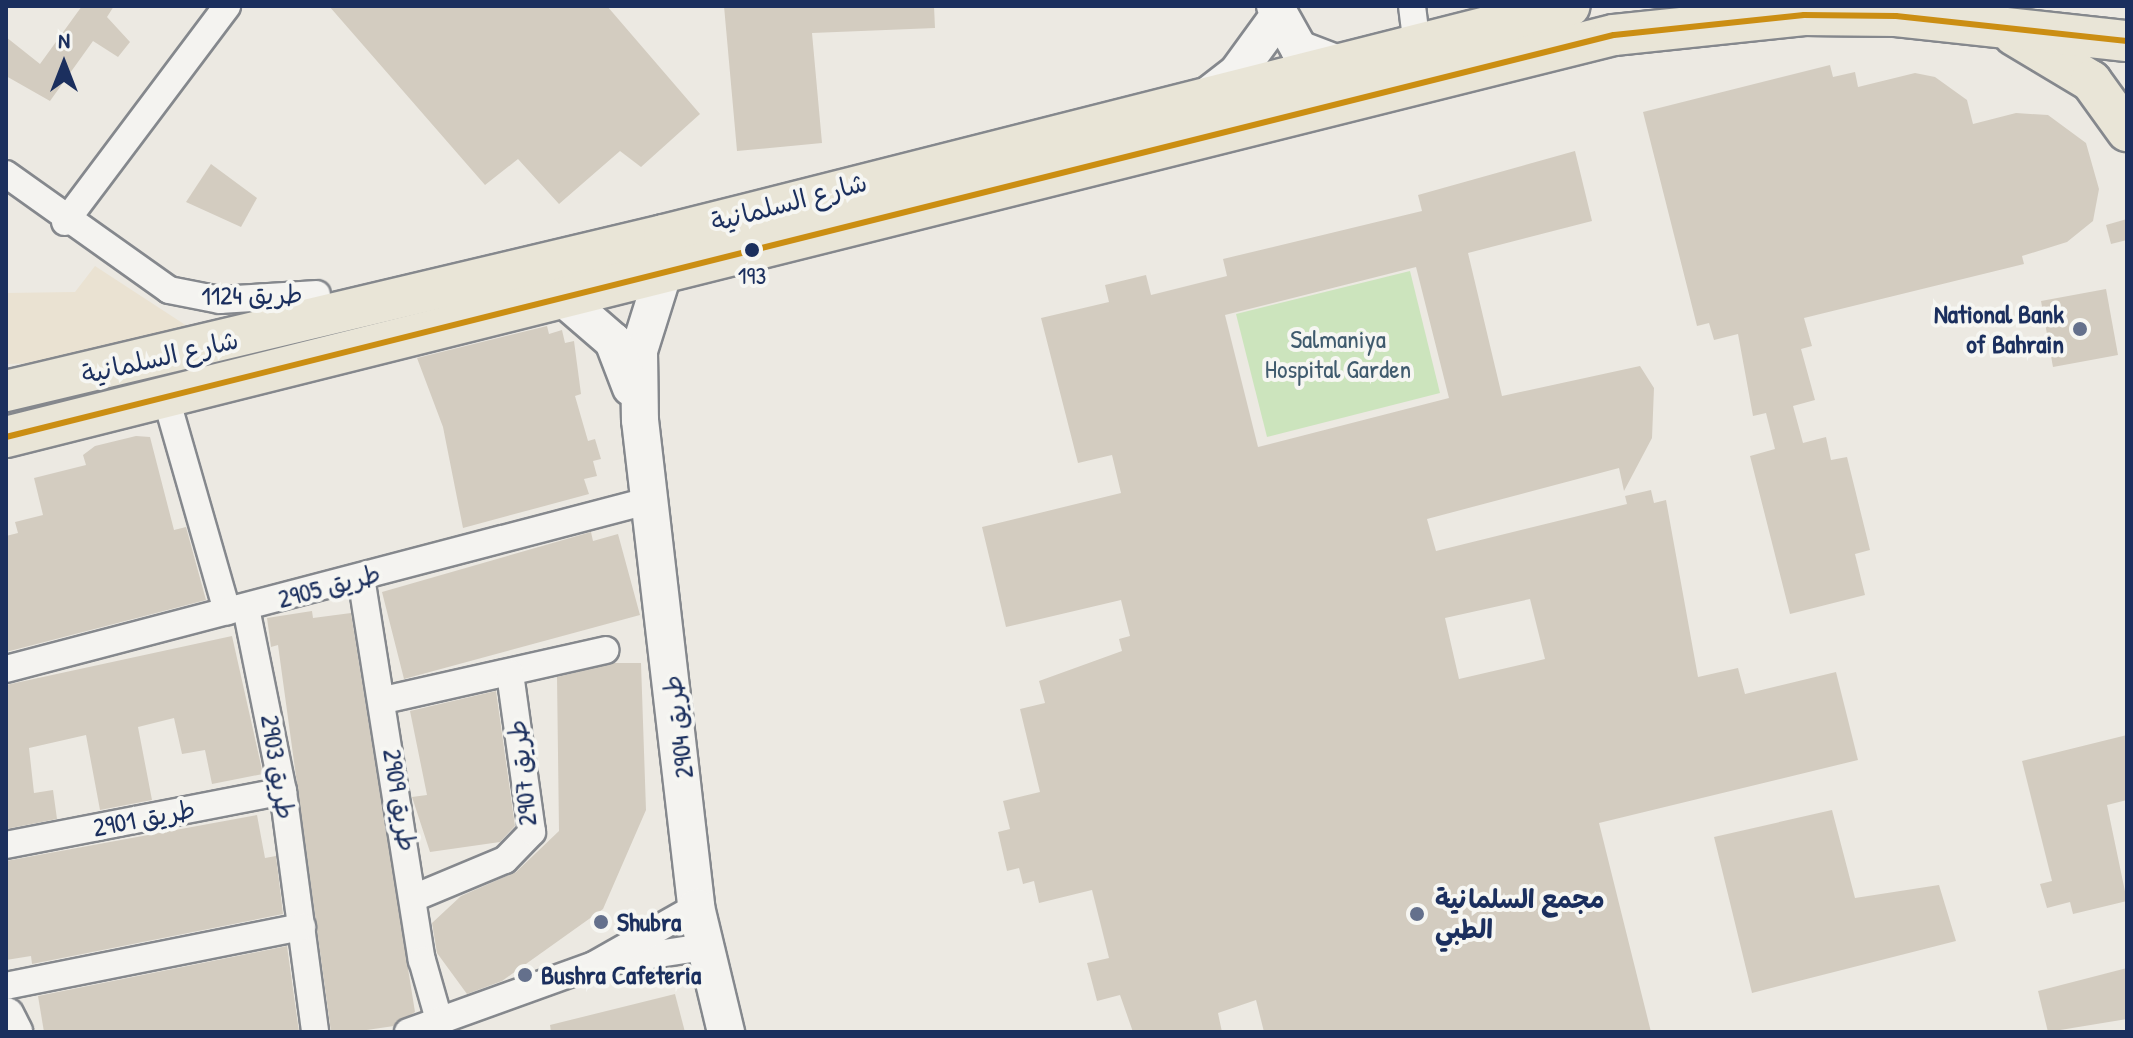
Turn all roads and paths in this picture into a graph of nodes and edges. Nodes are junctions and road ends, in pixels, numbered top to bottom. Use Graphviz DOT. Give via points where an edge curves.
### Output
graph roads {
  1 [pos="227,6"];
  2 [pos="1570,6"];
  3 [pos="1276,12"];
  4 [pos="1414,23"];
  5 [pos="2000,27"];
  6 [pos="2127,41"];
  7 [pos="1336,63"];
  8 [pos="1210,94"];
  9 [pos="2127,131"];
  10 [pos="6,174"];
  11 [pos="65,222"];
  12 [pos="664,271"];
  13 [pos="317,294"];
  14 [pos="562,297"];
  15 [pos="7,392"];
  16 [pos="166,398"];
  17 [pos="640,420"];
  18 [pos="6,437"];
  19 [pos="651,500"];
  20 [pos="361,577"];
  21 [pos="236,610"];
  22 [pos="605,650"];
  23 [pos="6,669"];
  24 [pos="510,674"];
  25 [pos="384,700"];
  26 [pos="283,791"];
  27 [pos="6,845"];
  28 [pos="416,897"];
  29 [pos="696,907"];
  30 [pos="302,927"];
  31 [pos="705,947"];
  32 [pos="594,965"];
  33 [pos="6,986"];
  34 [pos="6,1016"];
  35 [pos="440,1023"];
  36 [pos="14,1032"];
  37 [pos="315,1032"];
  38 [pos="408,1032"];
  39 [pos="726,1032"];
  1 -- 11 [label="street"];
  2 -- 4 [label="main road, شارع السلمانية"];
  3 -- 7 [label="street" via="1299,49"];
  3 -- 8 [label="street" via="1237,73"];
  4 -- 7 [label="main road, شارع السلمانية"];
  5 -- 6 [label="main road, شارع السلمانية"];
  5 -- 9 [label="main road" via="2091,81"];
  5 -- 12 [label="main road, شارع السلمانية" via="1804,15 1614,35"];
  7 -- 8 [label="main road, شارع السلمانية"];
  8 -- 15 [label="main road, شارع السلمانية" via="664,235"];
  10 -- 11 [label="street, طريق 1124"];
  11 -- 13 [label="street, طريق 1124" via="169,290 193,297"];
  12 -- 14 [label="main road, شارع السلمانية"];
  12 -- 17 [label="street, طريق 2904" via="639,351"];
  14 -- 16 [label="main road, شارع السلمانية"];
  14 -- 17 [label="street, طريق 2904" via="613,341"];
  16 -- 18 [label="main road, شارع السلمانية"];
  16 -- 21 [label="street, طريق 2903"];
  17 -- 19 [label="street, طريق 2904"];
  19 -- 20 [label="street, طريق 2905"];
  19 -- 29 [label="street, طريق 2904"];
  20 -- 21 [label="street, طريق 2905"];
  20 -- 25 [label="street, طريق 2909"];
  21 -- 23 [label="street, طريق 2905"];
  21 -- 26 [label="street, طريق 2903"];
  22 -- 24 [label="street"];
  24 -- 25 [label="street"];
  24 -- 28 [label="street, طريق 2907" via="532,832 505,860"];
  25 -- 28 [label="street, طريق 2909"];
  26 -- 27 [label="street, طريق 2901"];
  26 -- 30 [label="street, طريق 2903"];
  28 -- 35 [label="street, طريق 2909" via="422,960"];
  29 -- 31 [label="street, طريق 2904"];
  29 -- 32 [label="street"];
  30 -- 33 [label="street"];
  30 -- 37 [label="street, طريق 2903"];
  31 -- 32 [label="street"];
  31 -- 39 [label="street, طريق 2904"];
  32 -- 35 [label="street"];
  34 -- 36 [label="street"];
  35 -- 38 [label="street"];
}
